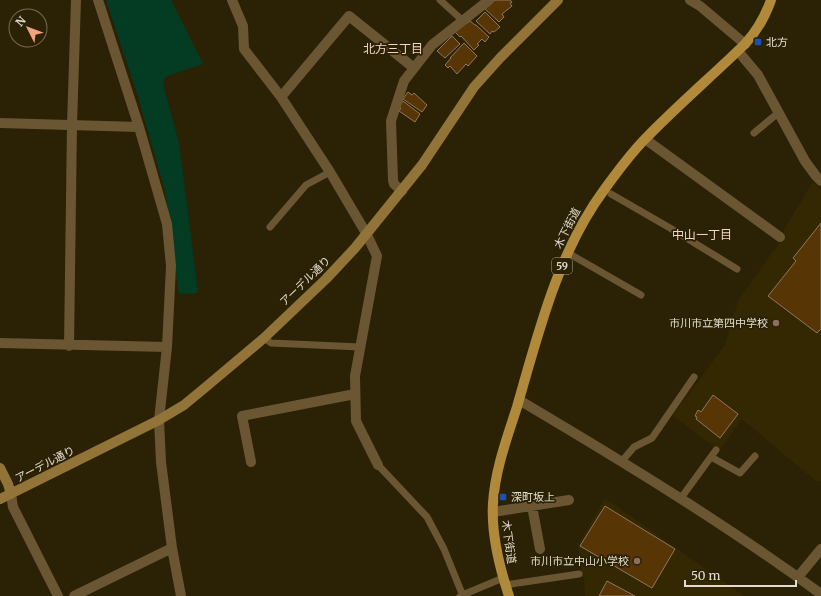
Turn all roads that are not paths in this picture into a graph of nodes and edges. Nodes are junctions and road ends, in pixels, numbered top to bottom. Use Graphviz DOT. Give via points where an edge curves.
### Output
graph roads {
  1 [pos="76,0"];
  2 [pos="98,0"];
  3 [pos="232,0"];
  4 [pos="440,0"];
  5 [pos="489,0"];
  6 [pos="558,0"];
  7 [pos="690,0"];
  8 [pos="771,0"];
  9 [pos="462,20"];
  10 [pos="741,48"];
  11 [pos="414,68"];
  12 [pos="281,97"];
  13 [pos="778,113"];
  14 [pos="0,123"];
  15 [pos="72,125"];
  16 [pos="139,127"];
  17 [pos="754,132"];
  18 [pos="644,139"];
  19 [pos="330,172"];
  20 [pos="821,181"];
  21 [pos="402,190"];
  22 [pos="610,194"];
  23 [pos="270,227"];
  24 [pos="366,233"];
  25 [pos="780,236"];
  26 [pos="568,253"];
  27 [pos="736,269"];
  28 [pos="641,295"];
  29 [pos="264,338"];
  30 [pos="0,343"];
  31 [pos="69,346"];
  32 [pos="167,347"];
  33 [pos="360,347"];
  34 [pos="694,377"];
  35 [pos="356,394"];
  36 [pos="519,400"];
  37 [pos="159,420"];
  38 [pos="716,450"];
  39 [pos="755,456"];
  40 [pos="711,457"];
  41 [pos="622,461"];
  42 [pos="251,462"];
  43 [pos="378,465"];
  44 [pos="0,468"];
  45 [pos="11,494"];
  46 [pos="681,498"];
  47 [pos="0,499"];
  48 [pos="569,500"];
  49 [pos="532,506"];
  50 [pos="493,512"];
  51 [pos="172,548"];
  52 [pos="540,549"];
  53 [pos="821,549"];
  54 [pos="579,574"];
  55 [pos="798,578"];
  56 [pos="504,582"];
  57 [pos="821,594"];
  58 [pos="58,596"];
  59 [pos="74,596"];
  60 [pos="181,596"];
  61 [pos="461,596"];
  62 [pos="509,596"];
  1 -- 15 [label="street"];
  2 -- 16 [label="street"];
  3 -- 12 [label="street" via="243,26 244,49"];
  4 -- 9 [label="lane"];
  5 -- 9 [label="street"];
  6 -- 21 [label="street, アーデル通り" via="474,87 422,165"];
  7 -- 10 [label="street" via="700,6"];
  8 -- 10 [label="main road, 木下街道 / 59" via="757,30"];
  9 -- 11 [label="street" via="432,45"];
  10 -- 13 [label="street"];
  10 -- 18 [label="main road, 木下街道 / 59"];
  11 -- 12 [label="street" via="349,16"];
  11 -- 21 [label="street" via="404,81 392,121 393,180"];
  12 -- 19 [label="street"];
  13 -- 17 [label="lane"];
  13 -- 20 [label="street" via="805,161"];
  14 -- 15 [label="street"];
  15 -- 16 [label="street"];
  15 -- 31 [label="street"];
  16 -- 32 [label="street" via="167,224 171,266"];
  18 -- 25 [label="street"];
  18 -- 26 [label="main road, 木下街道 / 59" via="593,205"];
  19 -- 23 [label="lane" via="306,185"];
  19 -- 24 [label="street"];
  21 -- 24 [label="street, アーデル通り"];
  22 -- 27 [label="lane"];
  24 -- 29 [label="street, アーデル通り" via="326,279"];
  24 -- 33 [label="street" via="376,256"];
  26 -- 28 [label="lane"];
  26 -- 36 [label="main road, 木下街道 / 59" via="548,306"];
  29 -- 33 [label="lane" via="271,343"];
  29 -- 37 [label="street, アーデル通り" via="184,405"];
  30 -- 31 [label="street"];
  31 -- 32 [label="street"];
  32 -- 37 [label="street"];
  33 -- 35 [label="street" via="355,376"];
  34 -- 41 [label="lane" via="652,438 634,447"];
  35 -- 42 [label="street" via="242,416"];
  35 -- 43 [label="street" via="356,421"];
  36 -- 41 [label="street"];
  36 -- 50 [label="main road, 木下街道 / 59" via="498,471"];
  37 -- 45 [label="street, アーデル通り"];
  37 -- 51 [label="street" via="161,462"];
  38 -- 40 [label="lane"];
  39 -- 40 [label="lane" via="740,474"];
  40 -- 46 [label="lane"];
  41 -- 46 [label="street"];
  43 -- 61 [label="lane" via="427,517 444,549"];
  44 -- 45 [label="street"];
  45 -- 47 [label="street, アーデル通り"];
  45 -- 58 [label="street" via="13,507"];
  46 -- 55 [label="street"];
  48 -- 49 [label="street"];
  49 -- 50 [label="street"];
  49 -- 52 [label="street"];
  50 -- 56 [label="main road, 木下街道 / 59" via="494,537"];
  51 -- 59 [label="street"];
  51 -- 60 [label="street"];
  53 -- 55 [label="street"];
  54 -- 56 [label="lane"];
  55 -- 57 [label="street"];
  56 -- 61 [label="lane"];
  56 -- 62 [label="main road, 木下街道 / 59"];
}
